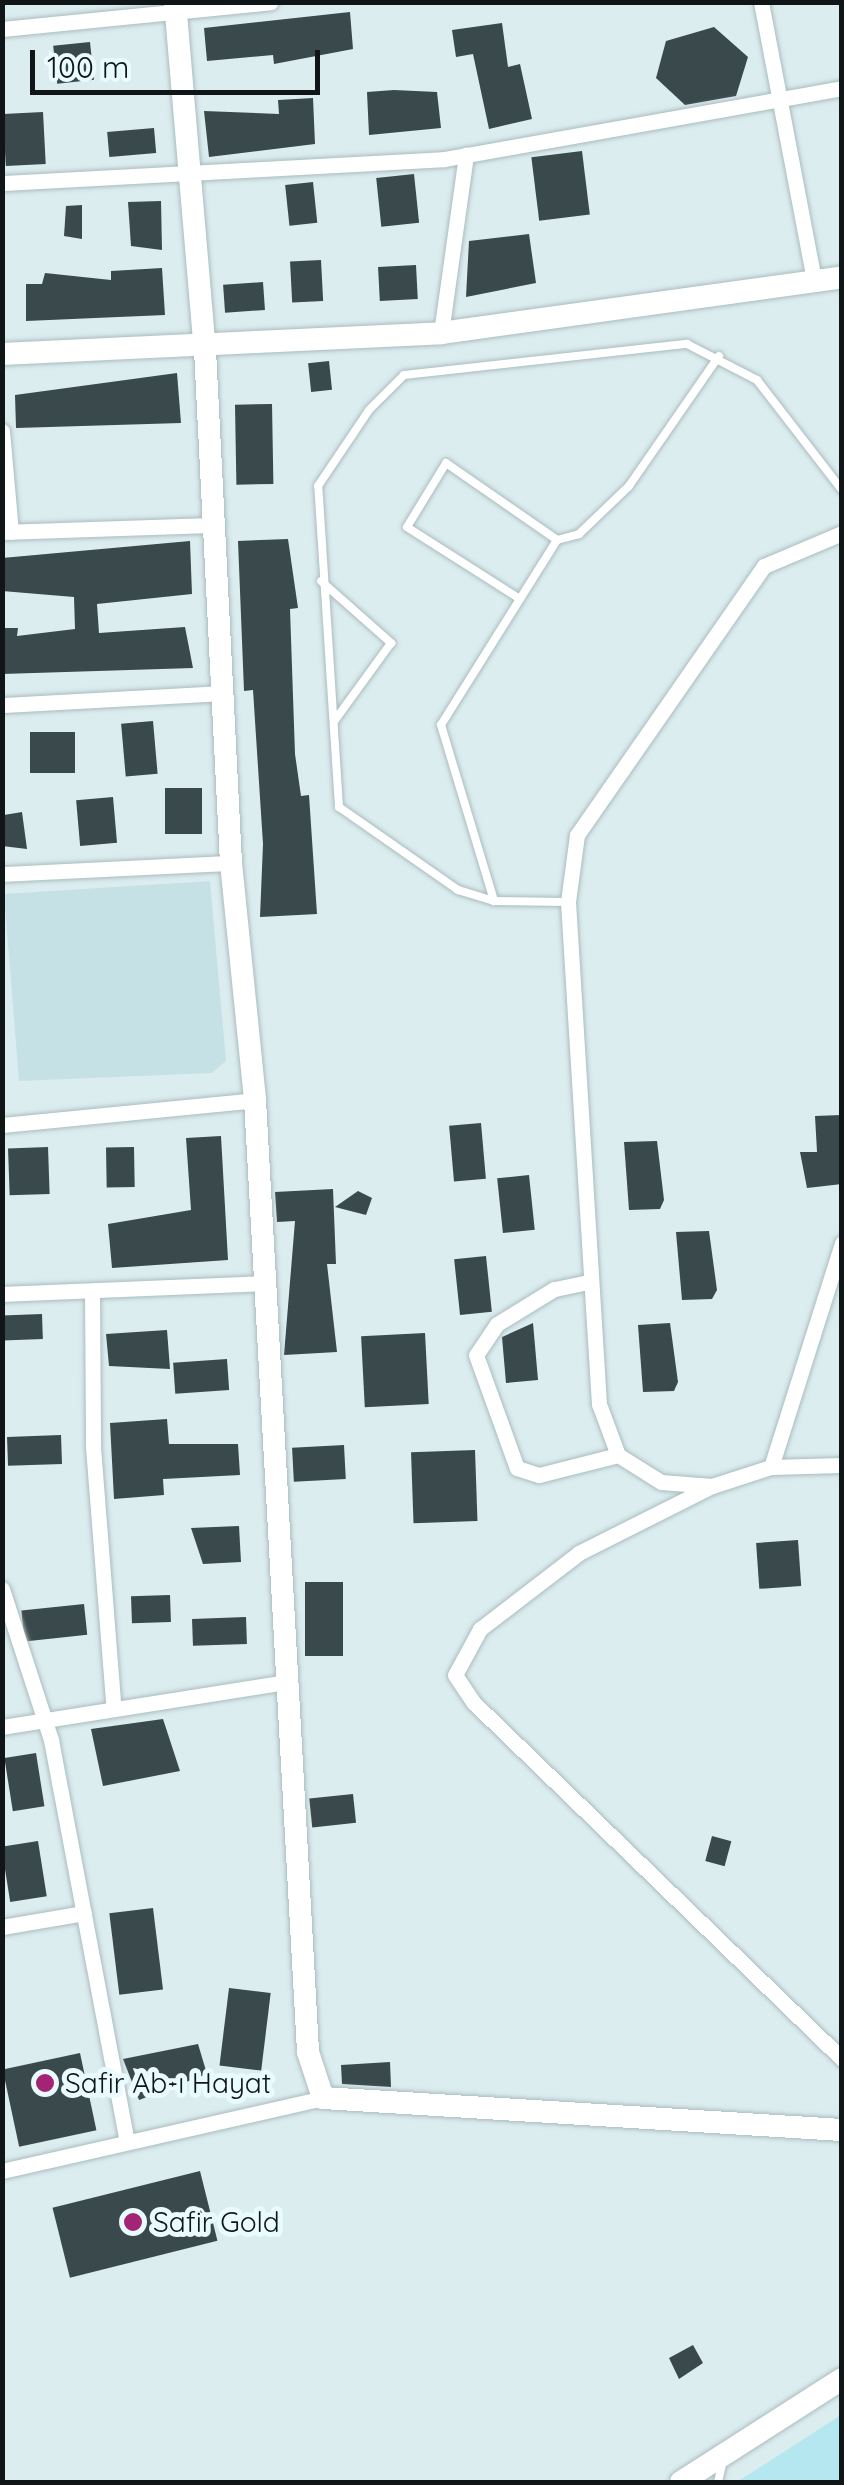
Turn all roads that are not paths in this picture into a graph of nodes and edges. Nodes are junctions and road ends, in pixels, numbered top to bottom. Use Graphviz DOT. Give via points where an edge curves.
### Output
graph roads {
  1 [pos="271,2"];
  2 [pos="762,2"];
  3 [pos="176,8"];
  4 [pos="2,29"];
  5 [pos="842,88"];
  6 [pos="783,100"];
  7 [pos="466,155"];
  8 [pos="190,168"];
  9 [pos="2,183"];
  10 [pos="842,277"];
  11 [pos="814,281"];
  12 [pos="442,333"];
  13 [pos="205,350"];
  14 [pos="2,354"];
  15 [pos="720,356"];
  16 [pos="2,430"];
  17 [pos="842,490"];
  18 [pos="211,524"];
  19 [pos="7,532"];
  20 [pos="842,533"];
  21 [pos="558,540"];
  22 [pos="321,581"];
  23 [pos="520,599"];
  24 [pos="221,693"];
  25 [pos="2,704"];
  26 [pos="335,720"];
  27 [pos="231,864"];
  28 [pos="2,874"];
  29 [pos="494,901"];
  30 [pos="568,902"];
  31 [pos="255,1100"];
  32 [pos="2,1125"];
  33 [pos="842,1242"];
  34 [pos="588,1282"];
  35 [pos="260,1283"];
  36 [pos="92,1293"];
  37 [pos="2,1294"];
  38 [pos="618,1455"];
  39 [pos="842,1465"];
  40 [pos="771,1467"];
  41 [pos="712,1486"];
  42 [pos="2,1589"];
  43 [pos="280,1683"];
  44 [pos="113,1704"];
  45 [pos="38,1720"];
  46 [pos="2,1727"];
  47 [pos="84,1914"];
  48 [pos="2,1927"];
  49 [pos="842,2059"];
  50 [pos="324,2098"];
  51 [pos="842,2130"];
  52 [pos="126,2138"];
  53 [pos="2,2171"];
  54 [pos="842,2380"];
  55 [pos="724,2454"];
  56 [pos="681,2482"];
  57 [pos="718,2482"];
  1 -- 3 [label="street"];
  2 -- 6 [label="street"];
  3 -- 4 [label="street"];
  3 -- 8 [label="street"];
  5 -- 6 [label="street"];
  6 -- 7 [label="street"];
  6 -- 11 [label="street"];
  7 -- 8 [label="street"];
  7 -- 12 [label="street"];
  8 -- 9 [label="street"];
  8 -- 13 [label="street"];
  10 -- 11 [label="street"];
  11 -- 12 [label="street"];
  12 -- 13 [label="street"];
  13 -- 14 [label="street"];
  13 -- 18 [label="street"];
  15 -- 17 [label="lane" via="793,415"];
  15 -- 21 [label="lane" via="629,486 579,534"];
  15 -- 22 [label="lane" via="688,344 404,375 318,486"];
  16 -- 19 [label="street"];
  18 -- 19 [label="street"];
  18 -- 24 [label="street"];
  20 -- 30 [label="street" via="764,566 577,836"];
  21 -- 23 [label="lane"];
  21 -- 23 [label="lane" via="446,463 408,527"];
  22 -- 26 [label="lane"];
  22 -- 26 [label="lane" via="392,643"];
  23 -- 29 [label="lane" via="441,725"];
  24 -- 25 [label="street"];
  24 -- 27 [label="street"];
  26 -- 29 [label="lane" via="339,808 458,890"];
  27 -- 28 [label="street"];
  27 -- 31 [label="street"];
  29 -- 30 [label="lane"];
  30 -- 34 [label="street"];
  31 -- 32 [label="street"];
  31 -- 35 [label="street"];
  33 -- 40 [label="street"];
  34 -- 38 [label="street" via="598,1404"];
  34 -- 38 [label="street" via="554,1289 497,1324 476,1355 516,1468 538,1475"];
  35 -- 36 [label="street"];
  35 -- 43 [label="street"];
  36 -- 37 [label="street"];
  36 -- 44 [label="street" via="92,1447"];
  38 -- 41 [label="street" via="661,1482"];
  39 -- 40 [label="street"];
  40 -- 41 [label="street"];
  41 -- 49 [label="street" via="579,1553 480,1629 455,1675 474,1703"];
  42 -- 45 [label="street"];
  43 -- 44 [label="street"];
  43 -- 50 [label="street" via="308,2052"];
  44 -- 45 [label="street"];
  45 -- 46 [label="street"];
  45 -- 47 [label="street" via="51,1740"];
  47 -- 48 [label="street"];
  47 -- 52 [label="street"];
  50 -- 51 [label="street"];
  50 -- 53 [label="street"];
  54 -- 55 [label="street"];
  55 -- 56 [label="street"];
  55 -- 57 [label="lane"];
}
